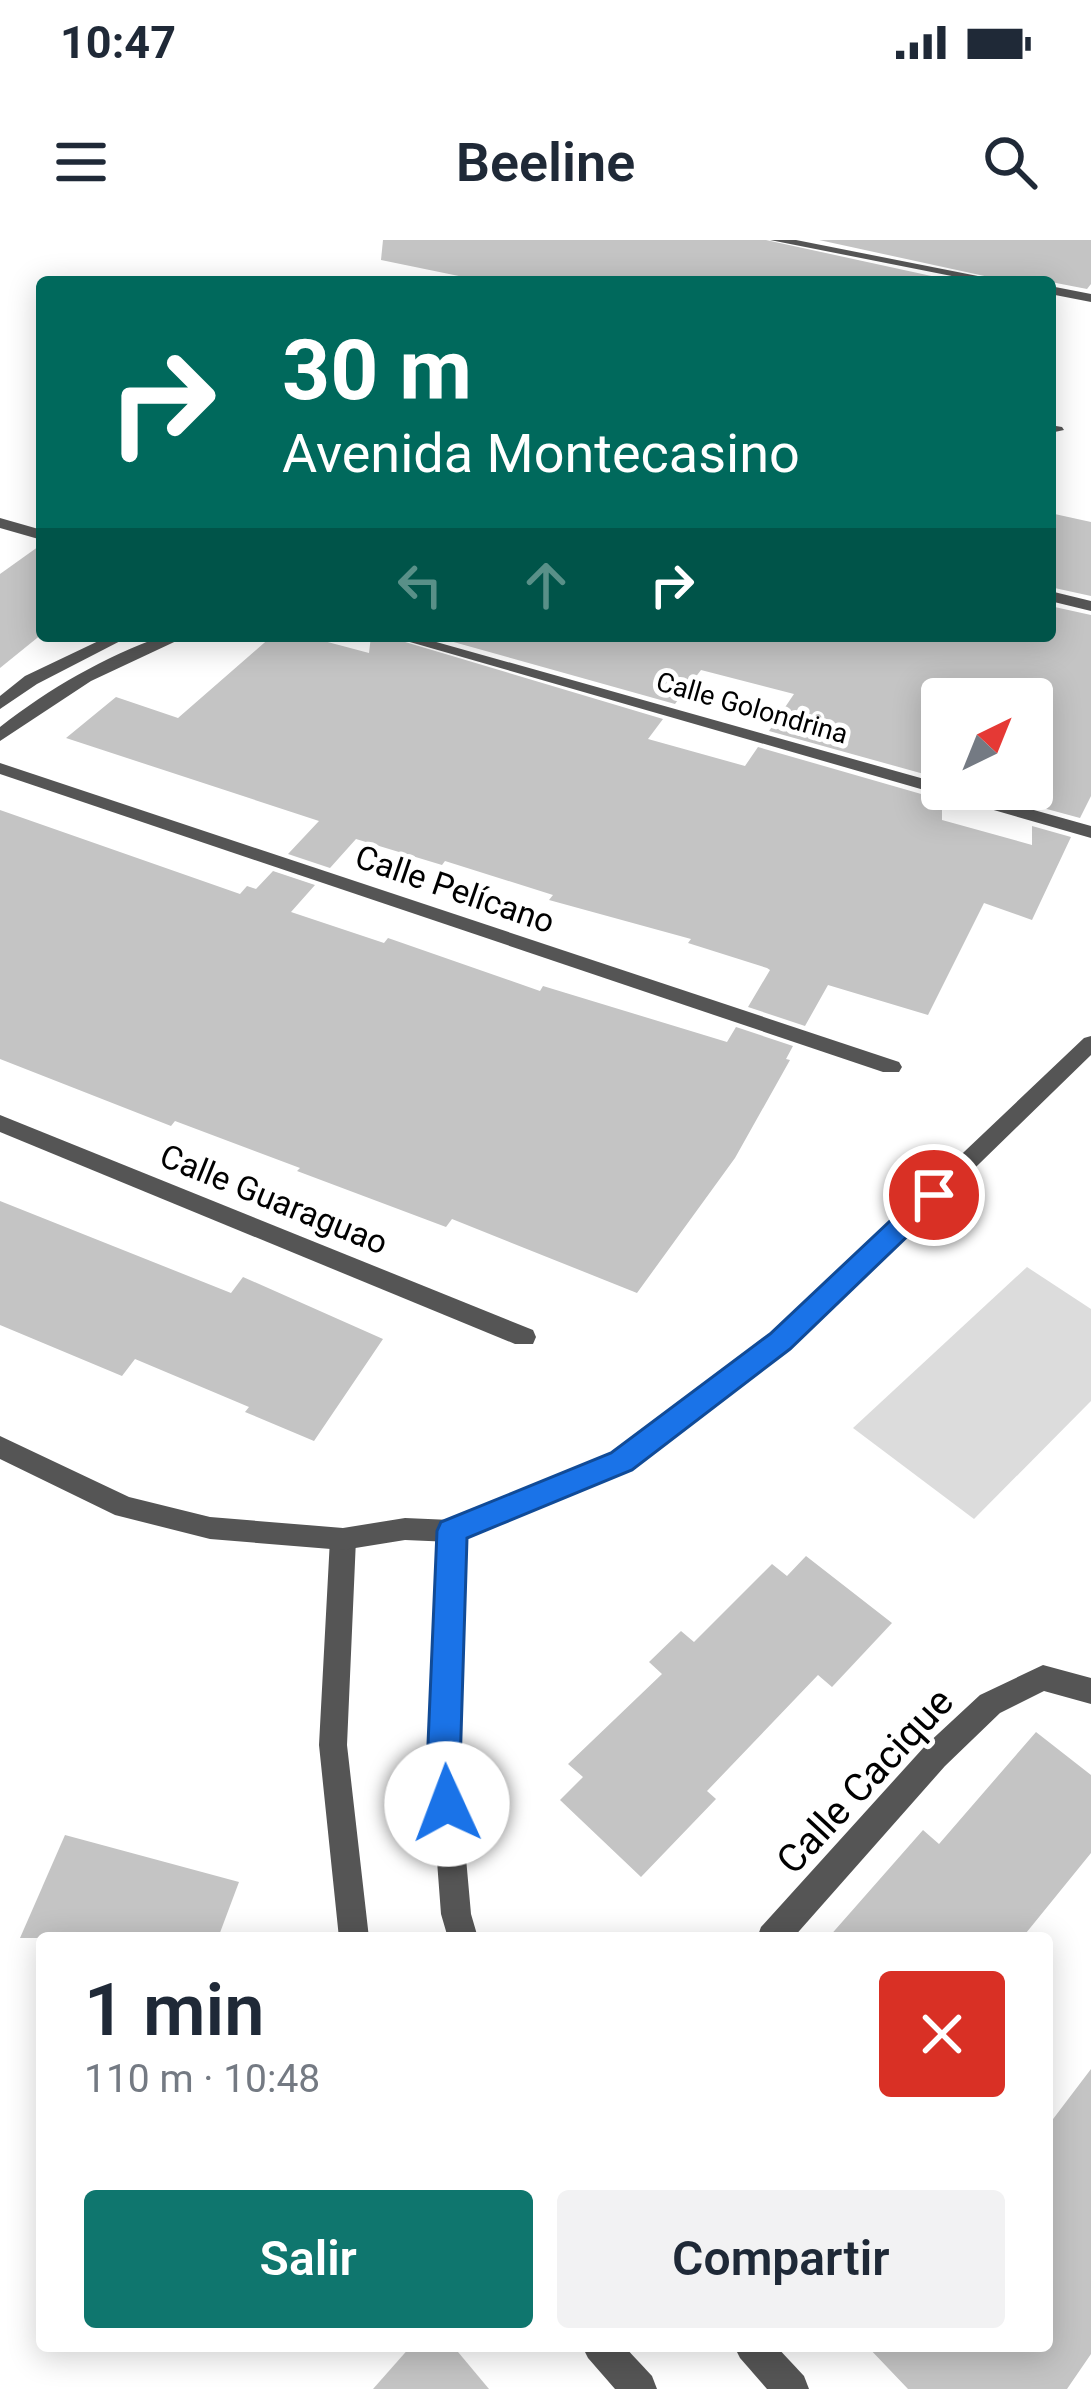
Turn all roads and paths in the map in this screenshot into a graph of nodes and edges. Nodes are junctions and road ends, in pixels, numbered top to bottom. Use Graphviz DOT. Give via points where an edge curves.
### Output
graph roads {
  1 [pos="776,240"];
  2 [pos="971,276"];
  3 [pos="1056,291"];
  4 [pos="1091,298"];
  5 [pos="0,523"];
  6 [pos="36,533"];
  7 [pos="1056,597"];
  8 [pos="1091,606"];
  9 [pos="109,642"];
  10 [pos="162,642"];
  11 [pos="419,642"];
  12 [pos="0,704"];
  13 [pos="0,736"];
  14 [pos="0,767"];
  15 [pos="1091,832"];
  16 [pos="1091,1043"];
  17 [pos="891,1066"];
  18 [pos="0,1123"];
  19 [pos="524,1336"];
  20 [pos="0,1447"];
  21 [pos="452,1531"];
  22 [pos="343,1539"];
  23 [pos="1091,1691"];
  24 [pos="353,1932"];
  25 [pos="461,1932"];
  26 [pos="777,1932"];
  27 [pos="605,2352"];
  28 [pos="756,2352"];
  29 [pos="779,2384"];
  30 [pos="639,2389"];
  1 -- 2 [label="street"];
  3 -- 4 [label="street"];
  5 -- 6 [label="street"];
  7 -- 8 [label="street"];
  9 -- 12 [label="street"];
  10 -- 13 [label="street" via="55,692"];
  11 -- 15 [label="street, Calle Golondrina"];
  14 -- 17 [label="street, Calle Pelícano"];
  16 -- 21 [label="street" via="763,1355 622,1461"];
  18 -- 19 [label="street, Calle Guaraguao"];
  20 -- 22 [label="street" via="124,1507 210,1528"];
  21 -- 22 [label="street"];
  21 -- 25 [label="street" via="444,1768"];
  22 -- 24 [label="street" via="333,1744"];
  23 -- 26 [label="street, Calle Cacique" via="1043,1678 990,1704"];
  27 -- 30 [label="street"];
  28 -- 29 [label="street"];
}
